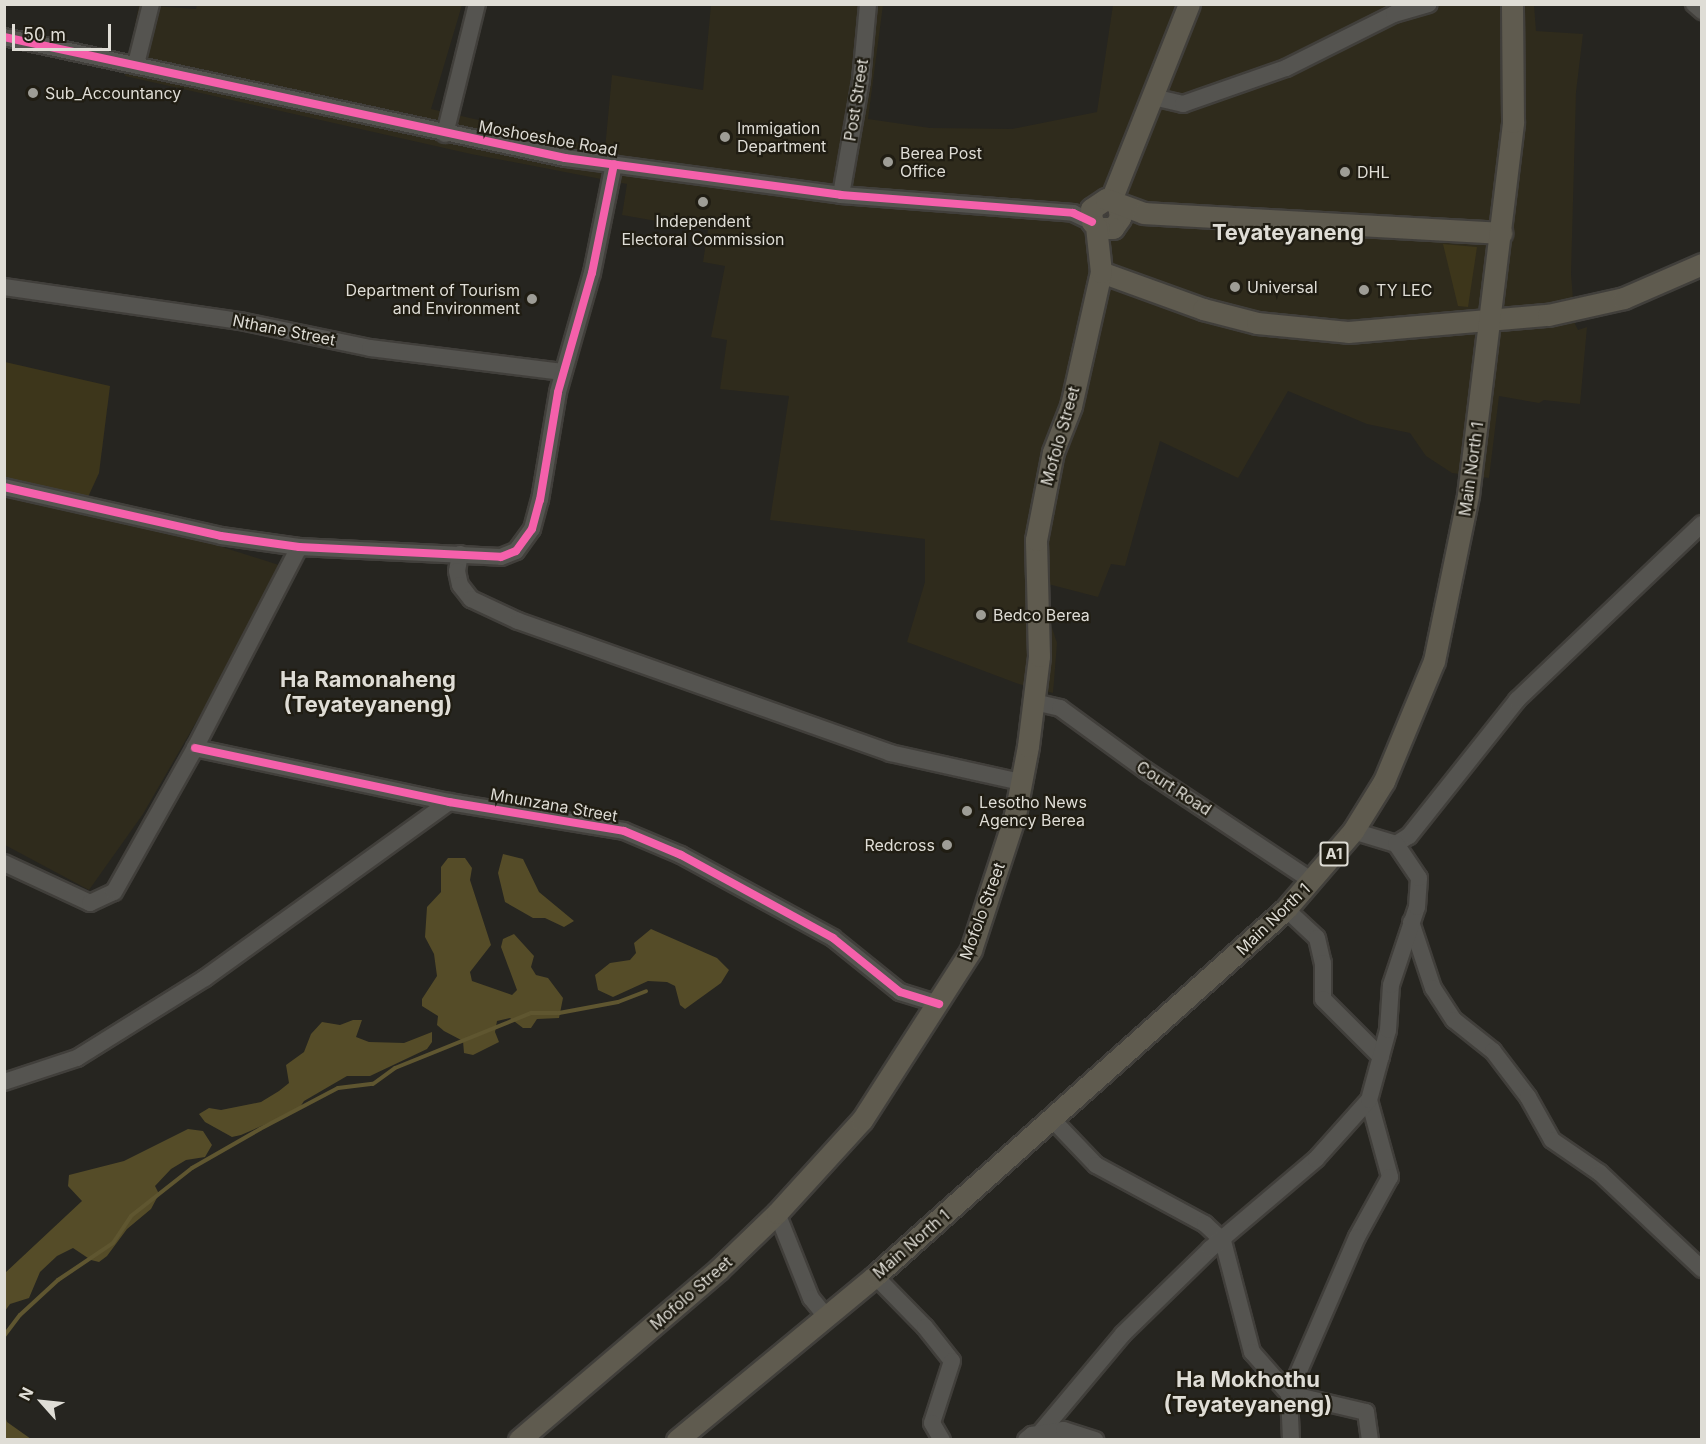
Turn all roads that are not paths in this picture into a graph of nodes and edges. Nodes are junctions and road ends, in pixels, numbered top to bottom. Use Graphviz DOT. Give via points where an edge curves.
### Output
graph roads {
  1 [pos="151,4"];
  2 [pos="477,4"];
  3 [pos="868,4"];
  4 [pos="1189,4"];
  5 [pos="1429,4"];
  6 [pos="1512,4"];
  7 [pos="1694,4"];
  8 [pos="1701,11"];
  9 [pos="4,38"];
  10 [pos="136,64"];
  11 [pos="1153,97"];
  12 [pos="445,134"];
  13 [pos="614,164"];
  14 [pos="841,195"];
  15 [pos="1106,215"];
  16 [pos="1501,233"];
  17 [pos="1101,262"];
  18 [pos="1701,264"];
  19 [pos="4,287"];
  20 [pos="1490,319"];
  21 [pos="563,372"];
  22 [pos="4,487"];
  23 [pos="1701,524"];
  24 [pos="299,547"];
  25 [pos="460,554"];
  26 [pos="1034,702"];
  27 [pos="195,748"];
  28 [pos="1021,782"];
  29 [pos="449,802"];
  30 [pos="1353,831"];
  31 [pos="1396,844"];
  32 [pos="4,863"];
  33 [pos="1312,881"];
  34 [pos="1286,909"];
  35 [pos="1411,922"];
  36 [pos="939,1004"];
  37 [pos="1381,1057"];
  38 [pos="4,1082"];
  39 [pos="1369,1100"];
  40 [pos="1052,1119"];
  41 [pos="777,1214"];
  42 [pos="1223,1241"];
  43 [pos="1701,1269"];
  44 [pos="875,1276"];
  45 [pos="825,1315"];
  46 [pos="1289,1394"];
  47 [pos="1033,1436"];
  48 [pos="519,1440"];
  49 [pos="677,1440"];
  50 [pos="942,1440"];
  51 [pos="1095,1440"];
  52 [pos="1291,1440"];
  53 [pos="1370,1440"];
  1 -- 10 [label="street"];
  2 -- 12 [label="street"];
  3 -- 14 [label="street, Post Street" via="861,80"];
  4 -- 11 [label="main road, Mofolo Street"];
  5 -- 11 [label="street" via="1394,14 1286,69 1183,104"];
  6 -- 16 [label="main road, Main North 1 / A1" via="1515,79"];
  7 -- 8 [label="street"];
  9 -- 10 [label="street, Moshoeshoe Road"];
  10 -- 12 [label="street, Moshoeshoe Road"];
  11 -- 15 [label="main road, Mofolo Street"];
  12 -- 13 [label="street, Moshoeshoe Road"];
  13 -- 14 [label="street, Moshoeshoe Road"];
  13 -- 21 [label="street" via="592,273"];
  14 -- 15 [label="street, Moshoeshoe Road"];
  15 -- 16 [label="main road, Moshoeshoe Road" via="1144,213"];
  15 -- 17 [label="main road, Mofolo Street"];
  16 -- 20 [label="main road, Main North 1 / A1"];
  17 -- 20 [label="main road" via="1203,309 1257,323 1348,332"];
  17 -- 26 [label="main road, Mofolo Street" via="1039,520 1039,656"];
  18 -- 20 [label="main road" via="1624,298 1548,315"];
  19 -- 21 [label="street, Nthane Street" via="240,321 370,348"];
  20 -- 30 [label="main road, Main North 1 / A1" via="1468,495 1434,662 1384,781"];
  21 -- 25 [label="street" via="540,500 528,535 516,551 501,557"];
  22 -- 24 [label="street" via="221,536"];
  23 -- 31 [label="street" via="1517,700 1423,822"];
  24 -- 25 [label="street"];
  24 -- 27 [label="street"];
  25 -- 28 [label="street" via="460,585 471,599 518,621 890,753"];
  26 -- 28 [label="main road, Mofolo Street"];
  26 -- 33 [label="street, Court Road" via="1060,708 1145,770"];
  27 -- 29 [label="street, Mnunzana Street"];
  27 -- 32 [label="street" via="114,892 90,903"];
  28 -- 36 [label="main road, Mofolo Street" via="1012,827 971,950"];
  29 -- 36 [label="street, Mnunzana Street" via="624,831 681,855 833,939 900,992"];
  29 -- 38 [label="street" via="206,978 77,1058"];
  30 -- 31 [label="street"];
  30 -- 33 [label="main road, Main North 1 / A1"];
  31 -- 35 [label="street" via="1419,878 1417,907"];
  33 -- 34 [label="main road, Main North 1 / A1"];
  34 -- 37 [label="street" via="1317,938 1323,963 1323,999"];
  34 -- 40 [label="main road, Main North 1 / A1"];
  35 -- 37 [label="street" via="1391,985 1388,1030"];
  35 -- 43 [label="street" via="1433,988 1454,1020 1493,1051 1528,1097 1552,1140 1600,1173"];
  36 -- 41 [label="main road, Mofolo Street" via="862,1120"];
  37 -- 39 [label="street"];
  39 -- 42 [label="street" via="1316,1159"];
  39 -- 46 [label="street" via="1390,1178 1357,1238"];
  40 -- 42 [label="street" via="1095,1165 1205,1224"];
  40 -- 44 [label="main road, Main North 1 / A1"];
  41 -- 45 [label="street" via="811,1298"];
  41 -- 48 [label="main road, Mofolo Street" via="718,1270"];
  42 -- 46 [label="street" via="1252,1352"];
  42 -- 47 [label="street" via="1123,1334"];
  44 -- 45 [label="main road, Main North 1 / A1"];
  44 -- 50 [label="street" via="952,1361 932,1423"];
  45 -- 49 [label="main road, Main North 1 / A1"];
  46 -- 52 [label="street"];
  46 -- 53 [label="street" via="1366,1412"];
  47 -- 51 [label="street" via="1064,1430"];
}
